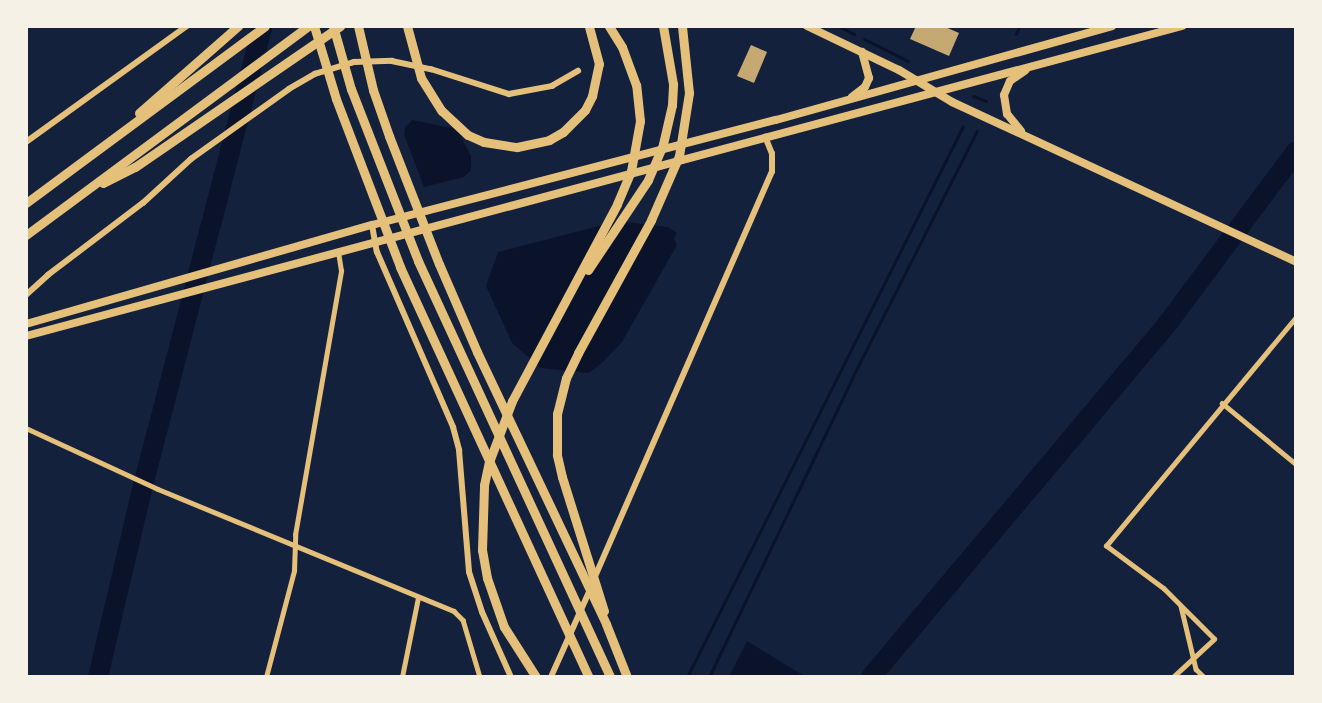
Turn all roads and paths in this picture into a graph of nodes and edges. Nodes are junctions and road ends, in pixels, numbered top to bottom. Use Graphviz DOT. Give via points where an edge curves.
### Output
graph roads {
  1 [pos="187,26"];
  2 [pos="238,26"];
  3 [pos="265,26"];
  4 [pos="308,26"];
  5 [pos="314,26"];
  6 [pos="332,26"];
  7 [pos="340,26"];
  8 [pos="358,26"];
  9 [pos="407,26"];
  10 [pos="589,26"];
  11 [pos="609,26"];
  12 [pos="663,26"];
  13 [pos="682,26"];
  14 [pos="807,26"];
  15 [pos="1112,26"];
  16 [pos="1182,26"];
  17 [pos="862,52"];
  18 [pos="1039,64"];
  19 [pos="578,71"];
  20 [pos="919,81"];
  21 [pos="936,91"];
  22 [pos="846,100"];
  23 [pos="129,124"];
  24 [pos="1024,134"];
  25 [pos="765,137"];
  26 [pos="26,142"];
  27 [pos="76,198"];
  28 [pos="26,203"];
  29 [pos="372,225"];
  30 [pos="26,234"];
  31 [pos="374,242"];
  32 [pos="338,251"];
  33 [pos="1296,262"];
  34 [pos="26,295"];
  35 [pos="568,298"];
  36 [pos="1296,317"];
  37 [pos="26,324"];
  38 [pos="26,336"];
  39 [pos="1222,403"];
  40 [pos="26,428"];
  41 [pos="1296,464"];
  42 [pos="294,546"];
  43 [pos="418,598"];
  44 [pos="1180,605"];
  45 [pos="606,624"];
  46 [pos="1193,659"];
  47 [pos="266,677"];
  48 [pos="402,677"];
  49 [pos="480,677"];
  50 [pos="511,677"];
  51 [pos="536,677"];
  52 [pos="551,677"];
  53 [pos="590,677"];
  54 [pos="610,677"];
  55 [pos="627,677"];
  56 [pos="1173,677"];
  57 [pos="1204,677"];
  1 -- 26 [label="main road"];
  2 -- 23 [label="highway" via="152,98"];
  3 -- 23 [label="highway"];
  4 -- 27 [label="highway"];
  5 -- 53 [label="highway" via="336,99 400,267"];
  6 -- 54 [label="highway" via="351,89 418,261"];
  7 -- 27 [label="highway" via="134,167"];
  8 -- 45 [label="highway" via="380,108 439,264 477,352"];
  9 -- 10 [label="highway" via="419,70 431,96 453,123 484,142 517,147 533,146 563,132 585,110 597,80 596,45"];
  11 -- 35 [label="highway" via="622,47 636,85 638,134 625,188"];
  12 -- 35 [label="highway" via="671,63 672,105 657,162 629,212"];
  13 -- 45 [label="highway" via="689,93 679,156 652,220 566,378 557,414 557,448 562,476"];
  14 -- 17 [label="main road"];
  15 -- 20 [label="main road"];
  16 -- 18 [label="main road"];
  17 -- 20 [label="main road"];
  17 -- 22 [label="main road" via="869,78 865,86"];
  18 -- 21 [label="main road"];
  18 -- 24 [label="main road" via="1017,75 1004,93 1007,114"];
  19 -- 34 [label="street" via="552,86 509,94 410,64 377,61 332,68 289,89 191,159 143,204"];
  20 -- 21 [label="main road"];
  20 -- 22 [label="main road"];
  21 -- 24 [label="main road"];
  21 -- 25 [label="main road"];
  22 -- 29 [label="main road"];
  23 -- 28 [label="highway"];
  24 -- 33 [label="main road"];
  25 -- 31 [label="main road"];
  25 -- 52 [label="street" via="772,154 772,172"];
  27 -- 30 [label="highway"];
  29 -- 31 [label="main road"];
  29 -- 37 [label="main road"];
  31 -- 32 [label="main road"];
  31 -- 50 [label="main road" via="453,427 459,450 469,572 482,612"];
  32 -- 38 [label="main road"];
  32 -- 42 [label="street" via="341,271"];
  35 -- 51 [label="highway" via="502,424 489,462 481,520 482,550 494,602"];
  36 -- 39 [label="street"];
  39 -- 41 [label="street"];
  39 -- 44 [label="street" via="1106,546"];
  40 -- 42 [label="street" via="158,490"];
  42 -- 43 [label="street"];
  42 -- 47 [label="street" via="294,571"];
  43 -- 48 [label="street"];
  43 -- 49 [label="street" via="462,617"];
  44 -- 46 [label="street"];
  44 -- 46 [label="street" via="1214,639"];
  45 -- 55 [label="highway"];
  46 -- 56 [label="street"];
  46 -- 57 [label="street" via="1196,670"];
}
